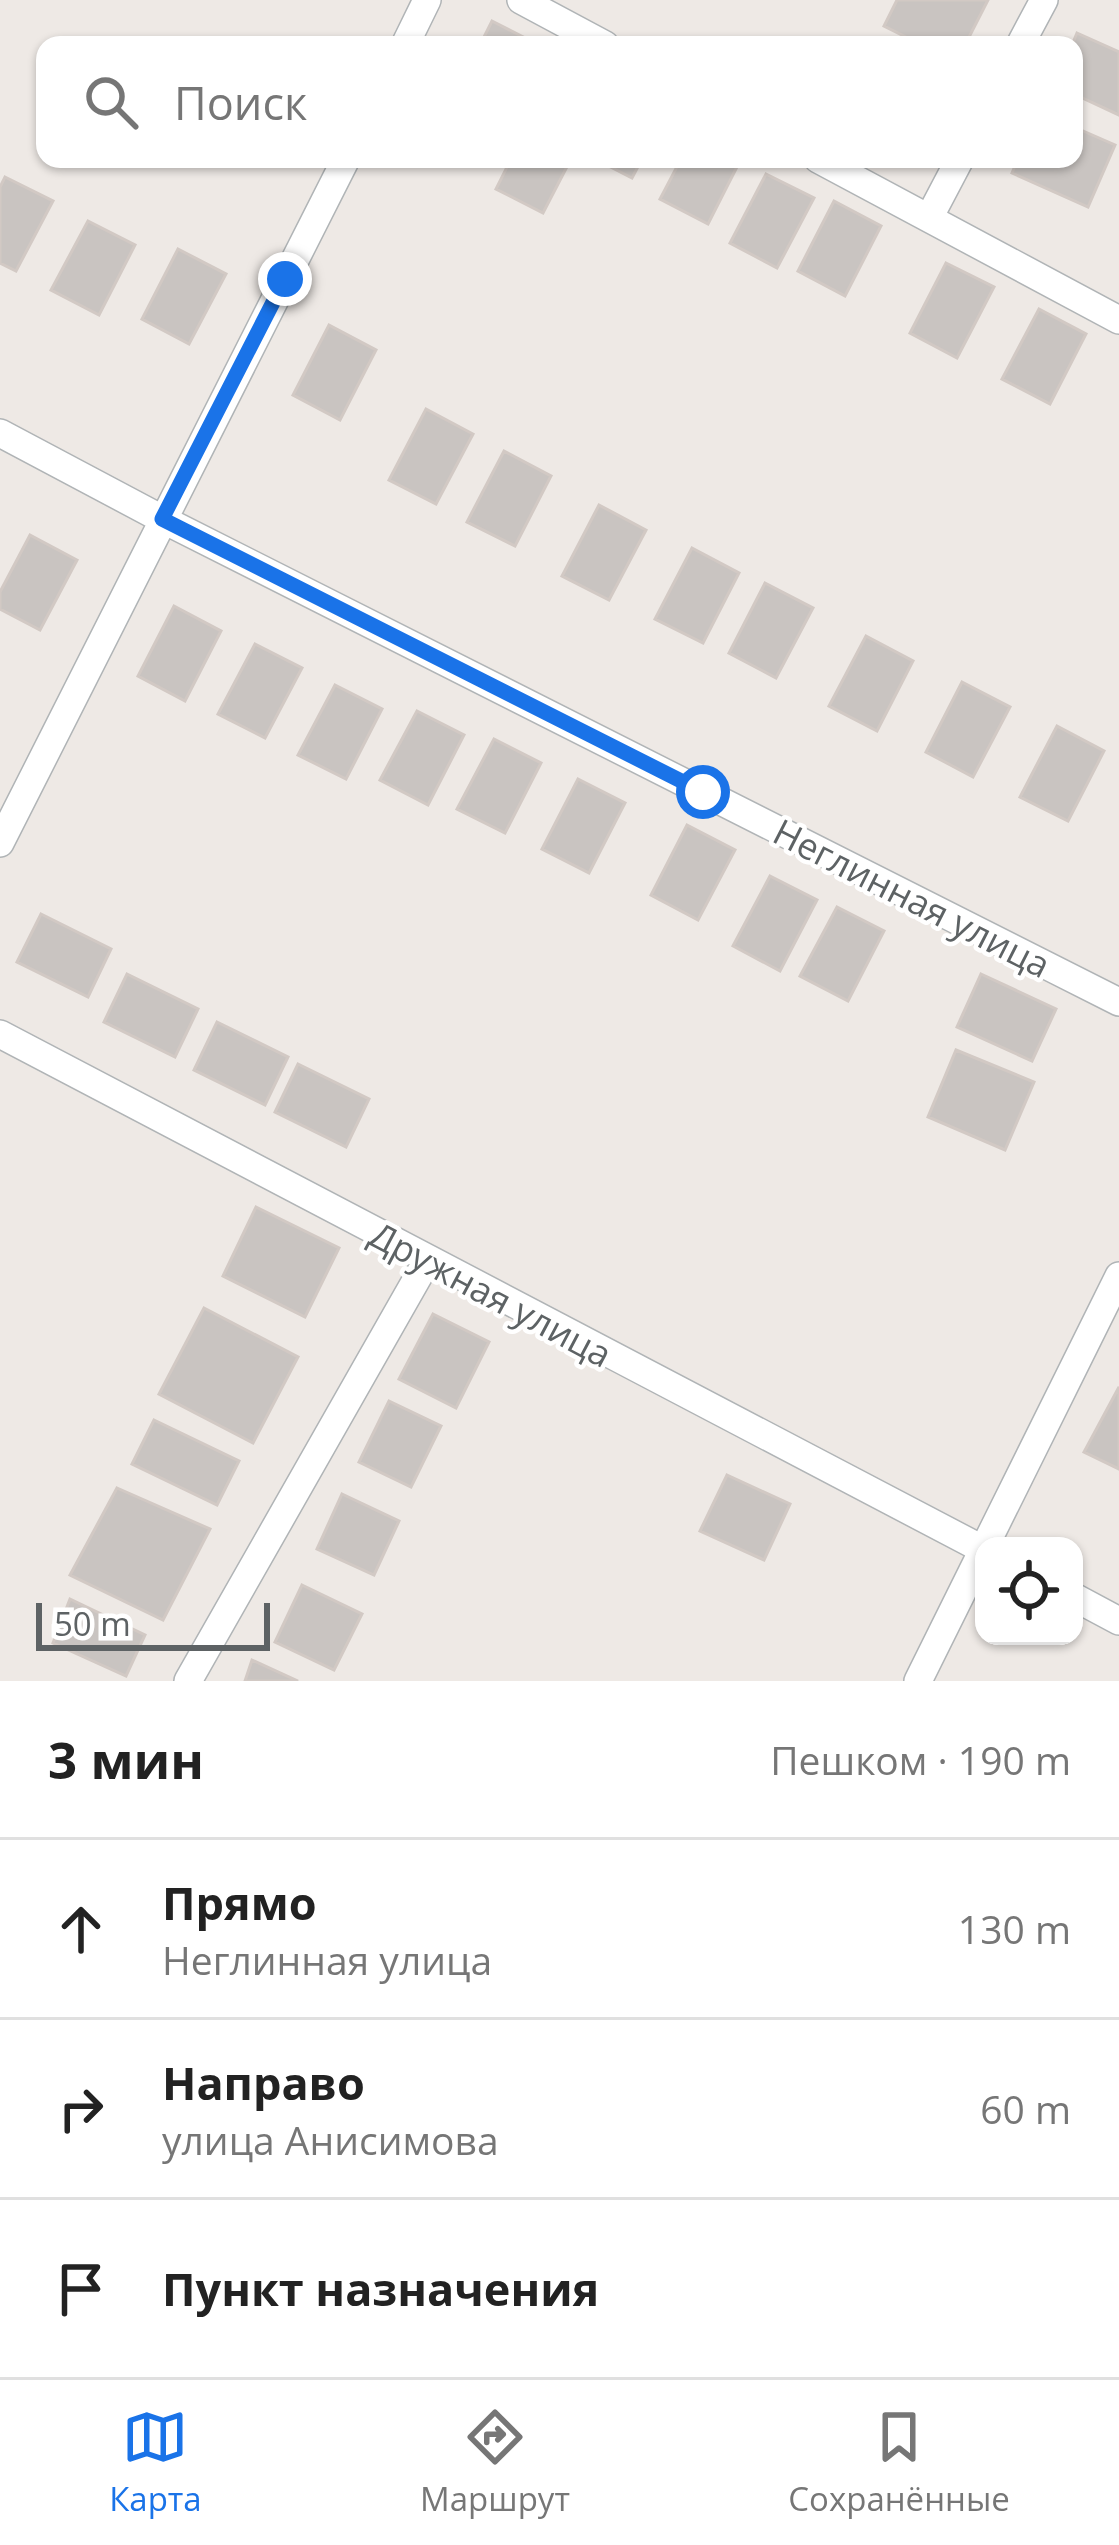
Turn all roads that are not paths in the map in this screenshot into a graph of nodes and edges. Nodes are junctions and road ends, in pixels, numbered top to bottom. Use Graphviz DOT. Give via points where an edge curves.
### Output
graph roads {
  1 [pos="428,0"];
  2 [pos="520,0"];
  3 [pos="1044,0"];
  4 [pos="409,36"];
  5 [pos="588,36"];
  6 [pos="1025,36"];
  7 [pos="341,168"];
  8 [pos="835,168"];
  9 [pos="955,168"];
  10 [pos="929,218"];
  11 [pos="1119,320"];
  12 [pos="0,433"];
  13 [pos="162,519"];
  14 [pos="0,843"];
  15 [pos="1119,1002"];
  16 [pos="0,1034"];
  17 [pos="427,1261"];
  18 [pos="1119,1276"];
  19 [pos="990,1537"];
  20 [pos="975,1544"];
  21 [pos="975,1567"];
  22 [pos="1083,1602"];
  23 [pos="1119,1621"];
  24 [pos="188,1681"];
  25 [pos="918,1681"];
  1 -- 4 [label="street"];
  2 -- 5 [label="street"];
  3 -- 6 [label="street"];
  7 -- 13 [label="street"];
  8 -- 10 [label="street"];
  9 -- 10 [label="street"];
  10 -- 11 [label="street"];
  12 -- 13 [label="street, Неглинная улица"];
  13 -- 14 [label="street"];
  13 -- 15 [label="street, Неглинная улица"];
  16 -- 17 [label="street, Дружная улица"];
  17 -- 20 [label="street, Дружная улица"];
  17 -- 24 [label="street"];
  18 -- 19 [label="street"];
  21 -- 25 [label="street"];
  22 -- 23 [label="street"];
}
